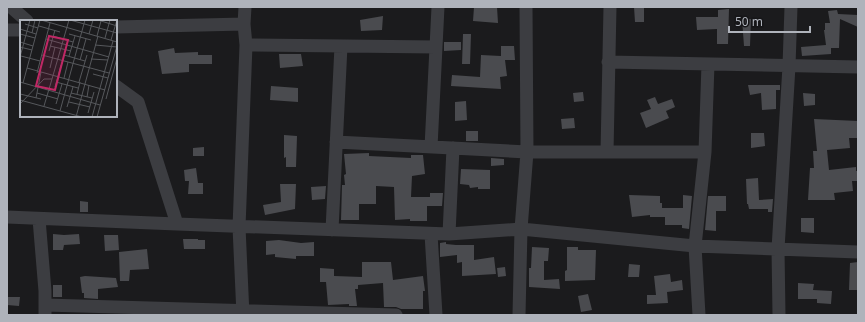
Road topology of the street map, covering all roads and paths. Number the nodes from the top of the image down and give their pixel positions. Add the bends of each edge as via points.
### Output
1 (11, 7) edge
2 (245, 7) edge
3 (438, 7) edge
4 (526, 7) edge
5 (610, 7) edge
6 (791, 7) edge
7 (26, 20) edge
8 (244, 24) junction
9 (117, 27) edge
10 (7, 30) edge
11 (20, 30) edge
12 (246, 45) junction
13 (341, 46) junction
14 (436, 47) junction
15 (608, 62) junction
16 (708, 64) junction
17 (789, 66) junction
18 (858, 67) edge
19 (117, 87) edge
20 (336, 142) junction
21 (431, 147) junction
22 (452, 148) junction
23 (527, 152) junction
24 (607, 152) junction
25 (705, 152) junction
26 (7, 217) edge
27 (39, 219) junction
28 (177, 224) junction
29 (239, 227) junction
30 (521, 229) junction
31 (332, 230) junction
32 (431, 234) junction
33 (449, 234) junction
34 (695, 246) junction
35 (778, 249) junction
36 (858, 252) edge
37 (45, 310) edge
38 (145, 311) edge
39 (243, 313) edge
40 (343, 314) edge
41 (396, 315) edge
42 (436, 315) edge
43 (519, 315) edge
44 (699, 315) edge
45 (779, 315) edge

1 - 7 street
2 - 8 street
3 - 14 street
4 - 23 street
5 - 15 street
6 - 17 street
8 - 9 street
8 - 12 street
10 - 11 street
12 - 13 street
12 - 29 street
13 - 14 street
13 - 20 street
14 - 21 street
15 - 16 street
15 - 24 street
16 - 17 street
16 - 25 street
17 - 18 street
17 - 35 street
19 - 28 street via 138,102
20 - 21 street
20 - 31 street
21 - 22 street
22 - 23 street
22 - 33 street
23 - 24 street
23 - 30 street
24 - 25 street
25 - 34 street
26 - 27 street
27 - 28 street
27 - 37 street
28 - 29 street
29 - 31 street
29 - 39 street
30 - 33 street
30 - 34 street
30 - 43 street
31 - 32 street
32 - 33 street
32 - 42 street
34 - 35 street
34 - 44 street
35 - 36 street
35 - 45 street
37 - 38 street
38 - 39 street
39 - 40 street
40 - 41 street

